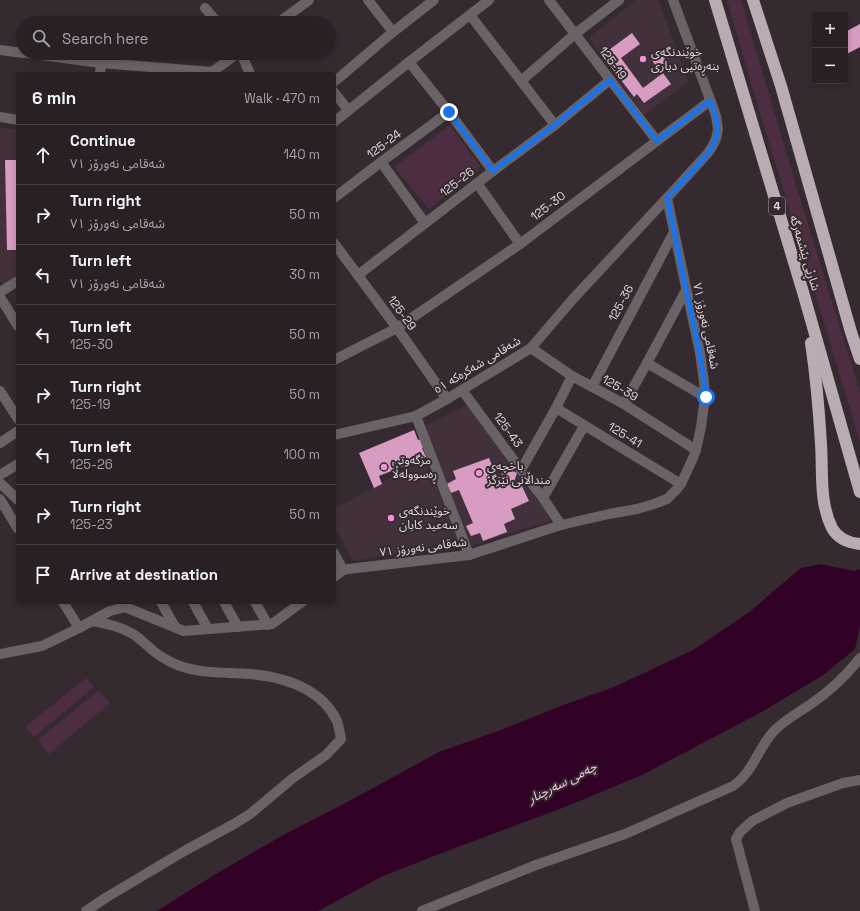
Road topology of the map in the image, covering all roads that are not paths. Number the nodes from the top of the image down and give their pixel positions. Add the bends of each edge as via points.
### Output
1 (309, 0) edge
2 (368, 0) edge
3 (434, 0) edge
4 (489, 0) edge
5 (549, 0) edge
6 (619, 0) edge
7 (673, 0) edge
8 (714, 0) edge
9 (753, 0) edge
10 (205, 8) dead end
11 (470, 15) junction
12 (212, 16) edge
13 (287, 16) edge
14 (393, 32) junction
15 (575, 34) junction
16 (0, 50) edge
17 (16, 52) edge
18 (78, 60) edge
19 (228, 60) edge
20 (244, 60) edge
21 (408, 62) junction
22 (101, 63) junction
23 (100, 72) edge
24 (212, 72) edge
25 (212, 72) edge
26 (249, 72) edge
27 (336, 80) edge
28 (610, 80) junction
29 (521, 81) junction
30 (336, 95) edge
31 (710, 101) junction
32 (348, 110) junction
33 (449, 112) junction
34 (0, 117) edge
35 (16, 120) edge
36 (336, 120) edge
37 (555, 125) junction
38 (657, 141) junction
39 (381, 162) junction
40 (493, 171) junction
41 (477, 183) junction
42 (336, 196) edge
43 (667, 198) junction
44 (425, 223) junction
45 (674, 232) junction
46 (520, 244) junction
47 (336, 246) edge
48 (358, 275) junction
49 (16, 282) edge
50 (838, 283) junction
51 (686, 290) junction
52 (0, 292) edge
53 (803, 292) junction
54 (0, 297) edge
55 (4, 313) edge
56 (16, 324) edge
57 (397, 328) junction
58 (860, 330) edge
59 (531, 348) junction
60 (860, 358) edge
61 (336, 359) edge
62 (647, 363) junction
63 (572, 376) junction
64 (592, 387) junction
65 (462, 390) junction
66 (0, 391) edge
67 (706, 397) junction
68 (447, 399) junction
69 (624, 404) junction
70 (556, 408) junction
71 (16, 416) edge
72 (416, 416) junction
73 (584, 426) junction
74 (16, 432) edge
75 (336, 435) edge
76 (0, 443) edge
77 (696, 450) junction
78 (16, 465) edge
79 (521, 470) junction
80 (0, 475) edge
81 (0, 483) edge
82 (681, 484) junction
83 (860, 492) edge
84 (16, 497) edge
85 (543, 498) junction
86 (0, 500) edge
87 (561, 525) junction
88 (16, 526) edge
89 (860, 544) edge
90 (469, 555) junction
91 (336, 557) edge
92 (343, 570) junction
93 (336, 575) edge
94 (64, 604) edge
95 (162, 604) edge
96 (194, 604) edge
97 (225, 604) edge
98 (256, 604) edge
99 (123, 605) edge
100 (290, 606) edge
101 (92, 621) junction
102 (268, 625) junction
103 (175, 627) junction
104 (238, 627) junction
105 (80, 628) junction
106 (208, 629) junction
107 (0, 654) edge
108 (860, 658) edge
109 (860, 780) edge
110 (86, 911) edge
111 (422, 911) edge
112 (755, 911) edge

1 - 13 street
2 - 14 street
3 - 14 street
4 - 11 street
5 - 15 street, 125-19
6 - 15 street
7 - 31 street
8 - 53 highway, شاڕێی پێشمەرگە / 4
9 - 50 highway, شاڕێی پێشمەرگە via 781,86
10 - 12 street
11 - 21 street
11 - 29 street
14 - 27 street
15 - 28 street, 125-19
15 - 29 street
16 - 17 street
18 - 22 street
19 - 25 street
20 - 26 street
21 - 32 street
21 - 33 street
22 - 23 street
22 - 24 street
28 - 37 street, 125-26
28 - 38 street, 125-19
29 - 37 street
30 - 32 street
31 - 38 street, 125-30
31 - 43 street via 716,116 716,139 708,153
32 - 36 street
33 - 39 street, 125-24
33 - 40 street
34 - 35 street
37 - 40 street, 125-26
38 - 46 street, 125-30
39 - 42 street, 125-24
39 - 44 street
40 - 41 street, 125-26
41 - 44 street, 125-26
41 - 46 street
43 - 45 street, شەقامی نەورۆز ٧١
43 - 59 street, شەقامی شەکرەکە ٥١
44 - 48 street, 125-26
45 - 51 street, شەقامی نەورۆز ٧١
45 - 64 street, 125-36
46 - 57 street, 125-30
47 - 48 street, 125-29
48 - 57 street, 125-29
49 - 52 street
50 - 58 highway
50 - 60 highway, شاڕێی پێشمەرگە
51 - 62 street
51 - 67 street, شەقامی نەورۆز ٧١ via 700,352
53 - 83 highway, شاڕێی پێشمەرگە / 4
53 - 89 highway via 816,383 822,489 826,511 836,534 847,542
54 - 55 street
55 - 56 street
57 - 61 street, 125-30
57 - 68 street, 125-29
59 - 63 street, 125-39
59 - 65 street, شەقامی شەکرەکە ٥١
62 - 67 street
62 - 69 street
63 - 64 street, 125-39
63 - 70 street
64 - 69 street, 125-39
65 - 68 street, شەقامی شەکرەکە ٥١
65 - 79 street, 125-43
66 - 71 street
67 - 77 street, شەقامی نەورۆز ٧١
68 - 72 street, شەقامی شەکرەکە ٥١
69 - 77 street, 125-39
70 - 73 street, 125-41
70 - 79 street
72 - 75 street, شەقامی شەکرەکە ٥١
72 - 90 street
73 - 82 street, 125-41
73 - 85 street
74 - 76 street
77 - 82 street, شەقامی نەورۆز ٧١
78 - 80 street
79 - 85 street, 125-43
81 - 84 street
82 - 87 street, شەقامی نەورۆز ٧١ via 667,499 654,504
85 - 87 street, 125-43
86 - 88 street
87 - 90 street, شەقامی نەورۆز ٧١
90 - 92 street, شەقامی نەورۆز ٧١
91 - 92 street
92 - 93 street
94 - 105 street
95 - 103 street
96 - 106 street
97 - 104 street
98 - 102 street
99 - 101 street
99 - 103 street
100 - 102 street
101 - 105 street
101 - 110 street via 131,633 167,660 190,669 266,676 313,693 327,706 337,723 341,739 326,755 293,778 250,814
102 - 104 street
103 - 106 street via 184,631
104 - 106 street
105 - 107 street via 42,646
108 - 111 street via 829,690 773,732 745,776 733,786 630,832
109 - 112 street via 843,783 787,802 752,821 740,832 736,839

